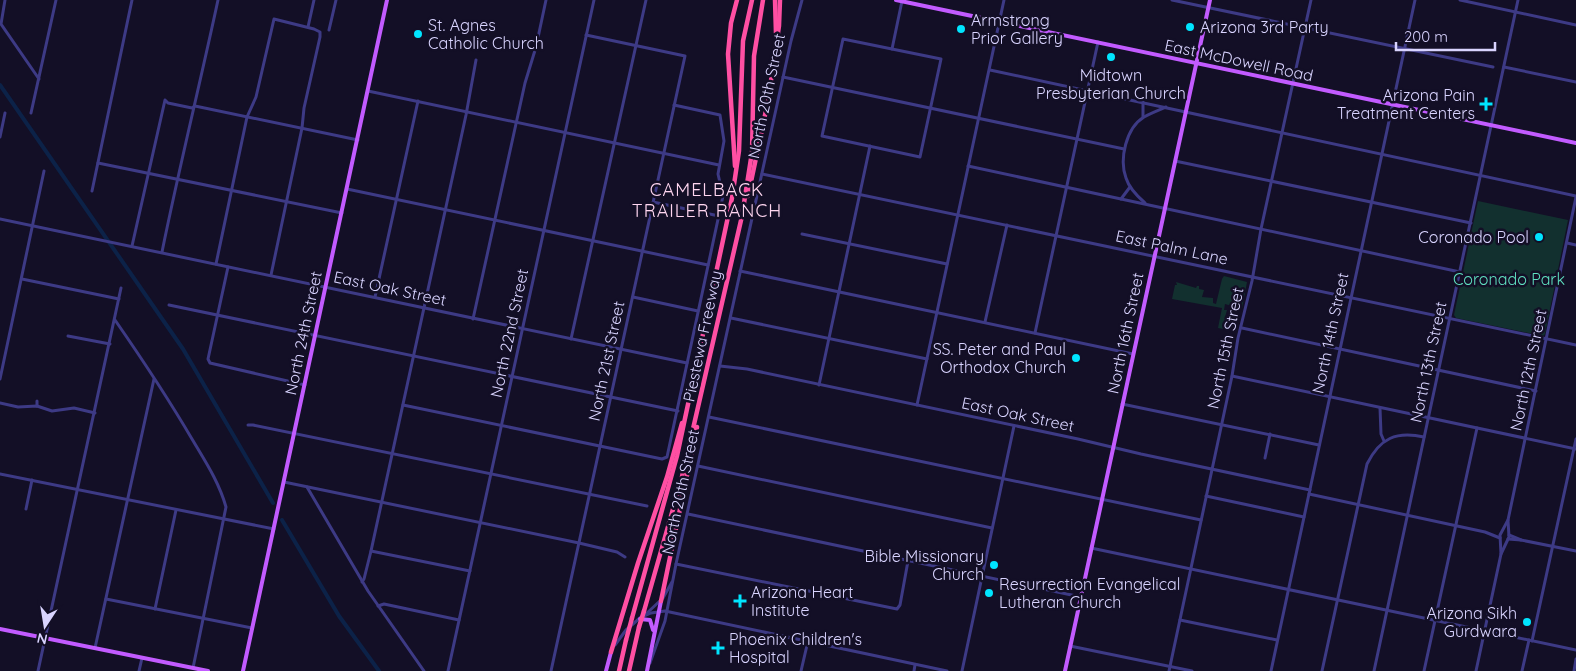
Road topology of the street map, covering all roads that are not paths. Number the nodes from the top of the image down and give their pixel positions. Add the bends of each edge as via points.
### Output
1 (5, 0) edge
2 (56, 0) edge
3 (132, 0) edge
4 (218, 0) edge
5 (314, 0) edge
6 (336, 0) edge
7 (387, 0) edge
8 (546, 0) edge
9 (594, 0) edge
10 (646, 0) edge
11 (752, 0) edge
12 (763, 0) edge
13 (775, 0) edge
14 (780, 0) edge
15 (900, 0) edge
16 (1004, 0) edge
17 (1172, 0) edge
18 (1210, 0) edge
19 (1311, 0) edge
20 (1415, 0) edge
21 (1460, 0) edge
22 (1518, 0) edge
23 (737, 1) edge
24 (801, 2) edge
25 (1208, 7) junction
26 (1516, 12) junction
27 (1000, 22) junction
28 (1576, 25) edge
29 (308, 27) junction
30 (1306, 28) junction
31 (330, 30) dead end
32 (586, 35) junction
33 (776, 37) junction
34 (1098, 42) junction
35 (636, 46) junction
36 (1404, 48) junction
37 (892, 49) junction
38 (476, 60) dead end
39 (1196, 63) junction
40 (1493, 67) dead end
41 (1504, 67) junction
42 (990, 70) junction
43 (783, 77) junction
44 (39, 79) junction
45 (1576, 82) edge
46 (1293, 84) junction
47 (832, 87) junction
48 (368, 91) junction
49 (1087, 91) junction
50 (418, 101) junction
51 (1143, 102) junction
52 (674, 105) junction
53 (1392, 105) junction
54 (195, 106) junction
55 (1166, 107) junction
56 (930, 108) junction
57 (467, 111) junction
58 (1185, 112) junction
59 (5, 113) dead end
60 (31, 113) dead end
61 (248, 117) junction
62 (1143, 117) junction
63 (979, 118) junction
64 (517, 122) junction
65 (1492, 126) junction
66 (302, 128) junction
67 (565, 132) junction
68 (1282, 133) junction
69 (0, 137) edge
70 (1077, 139) junction
71 (358, 140) junction
72 (614, 143) junction
73 (1576, 143) edge
74 (870, 146) junction
75 (1124, 149) junction
76 (664, 153) junction
77 (1382, 153) junction
78 (1175, 161) junction
79 (98, 163) junction
80 (719, 165) junction
81 (968, 166) junction
82 (44, 171) dead end
83 (148, 173) junction
84 (762, 174) junction
85 (1481, 176) junction
86 (177, 179) junction
87 (736, 180) junction
88 (1271, 181) junction
89 (1066, 187) junction
90 (1130, 187) junction
91 (347, 189) junction
92 (232, 190) junction
93 (92, 191) dead end
94 (860, 194) junction
95 (1576, 196) edge
96 (396, 199) junction
97 (1121, 199) junction
98 (287, 202) junction
99 (653, 202) junction
100 (1371, 202) junction
101 (1145, 204) junction
102 (1164, 208) junction
103 (446, 210) junction
104 (342, 213) junction
105 (958, 215) junction
106 (719, 216) junction
107 (742, 216) junction
108 (0, 219) edge
109 (495, 220) junction
110 (1471, 223) junction
111 (1007, 225) junction
112 (33, 226) junction
113 (1261, 228) junction
114 (544, 230) junction
115 (802, 234) dead end
116 (1056, 236) junction
117 (593, 240) junction
118 (1567, 243) junction
119 (849, 244) junction
120 (1576, 245) edge
121 (132, 246) junction
122 (1361, 250) junction
123 (642, 251) junction
124 (162, 252) junction
125 (1154, 256) junction
126 (216, 264) junction
127 (708, 264) junction
128 (947, 264) junction
129 (228, 266) junction
130 (740, 271) junction
131 (1460, 272) junction
132 (271, 275) junction
133 (1253, 277) junction
134 (22, 279) junction
135 (326, 287) junction
136 (121, 288) dead end
137 (839, 292) junction
138 (375, 297) junction
139 (632, 297) junction
140 (1351, 298) junction
141 (119, 299) junction
142 (169, 305) dead end
143 (424, 309) junction
144 (698, 311) junction
145 (937, 312) junction
146 (217, 315) junction
147 (731, 318) junction
148 (115, 319) junction
149 (473, 319) junction
150 (1450, 319) junction
151 (985, 322) junction
152 (1242, 328) junction
153 (522, 329) junction
154 (1035, 333) junction
155 (68, 336) dead end
156 (316, 336) junction
157 (829, 338) junction
158 (1547, 339) junction
159 (571, 340) junction
160 (110, 344) junction
161 (1576, 345) edge
162 (621, 349) junction
163 (1340, 349) junction
164 (1133, 354) junction
165 (414, 356) junction
166 (927, 359) junction
167 (687, 363) junction
168 (720, 366) junction
169 (1438, 370) junction
170 (512, 376) junction
171 (1232, 376) junction
172 (155, 378) junction
173 (0, 379) edge
174 (305, 385) junction
175 (819, 385) junction
176 (1536, 391) junction
177 (611, 397) junction
178 (1329, 397) junction
179 (37, 401) dead end
180 (0, 404) edge
181 (1122, 404) junction
182 (403, 405) junction
183 (917, 405) junction
184 (37, 406) junction
185 (1380, 408) junction
186 (686, 410) junction
187 (678, 411) junction
188 (95, 413) junction
189 (698, 413) junction
190 (709, 417) junction
191 (1428, 418) junction
192 (1221, 424) junction
193 (248, 425) dead end
194 (502, 425) junction
195 (1014, 426) junction
196 (1477, 428) junction
197 (295, 433) junction
198 (1270, 434) junction
199 (1424, 437) junction
200 (1526, 438) junction
201 (1576, 439) edge
202 (1384, 441) junction
203 (600, 445) junction
204 (1319, 445) junction
205 (1112, 447) junction
206 (1575, 449) edge
207 (393, 453) junction
208 (1265, 458) dead end
209 (698, 466) junction
210 (1212, 469) junction
211 (0, 474) edge
212 (491, 474) junction
213 (1003, 479) junction
214 (32, 480) junction
215 (284, 482) junction
216 (307, 487) junction
217 (78, 490) junction
218 (1309, 492) junction
219 (589, 494) junction
220 (1206, 496) junction
221 (1101, 499) junction
222 (127, 500) junction
223 (382, 502) junction
224 (1358, 505) junction
225 (647, 506) dead end
226 (26, 509) dead end
227 (176, 510) junction
228 (688, 514) junction
229 (1407, 516) junction
230 (1304, 517) junction
231 (224, 520) junction
232 (1201, 520) junction
233 (1508, 520) junction
234 (480, 523) junction
235 (1455, 526) junction
236 (992, 528) junction
237 (274, 529) junction
238 (1487, 533) junction
239 (1502, 533) junction
240 (1509, 534) junction
241 (1501, 538) junction
242 (1507, 540) junction
243 (1522, 540) junction
244 (579, 543) junction
245 (1552, 546) junction
246 (1091, 548) junction
247 (371, 551) junction
248 (1576, 551) edge
249 (1501, 554) junction
250 (626, 557) dead end
251 (908, 561) junction
252 (676, 564) junction
253 (1190, 569) junction
254 (470, 571) junction
255 (981, 577) junction
256 (673, 579) junction
257 (362, 582) junction
258 (1288, 590) junction
259 (1081, 597) junction
260 (106, 599) junction
261 (1337, 600) junction
262 (661, 601) junction
263 (378, 606) junction
264 (155, 609) junction
265 (1387, 610) junction
266 (658, 612) junction
267 (668, 612) junction
268 (203, 618) junction
269 (639, 619) junction
270 (459, 620) junction
271 (1180, 620) junction
272 (1434, 620) junction
273 (252, 628) junction
274 (0, 629) edge
275 (1484, 631) junction
276 (654, 632) junction
277 (46, 638) junction
278 (1277, 640) junction
279 (1530, 640) junction
280 (808, 641) junction
281 (1070, 646) junction
282 (95, 648) junction
283 (1576, 650) edge
284 (611, 652) junction
285 (142, 658) junction
286 (1576, 660) edge
287 (915, 664) junction
288 (1170, 666) junction
289 (192, 668) junction
290 (647, 670) edge
291 (38, 671) edge
292 (139, 671) edge
293 (208, 671) edge
294 (243, 671) edge
295 (424, 671) edge
296 (448, 671) edge
297 (551, 671) edge
298 (606, 671) edge
299 (619, 671) edge
300 (629, 671) edge
301 (801, 671) edge
302 (914, 671) edge
303 (947, 671) edge
304 (962, 671) edge
305 (1065, 671) edge
306 (1169, 671) edge
307 (1192, 671) edge
308 (1271, 671) edge
309 (1322, 671) edge
310 (1374, 671) edge
311 (1424, 671) edge
312 (1476, 671) edge
313 (1522, 671) edge
314 (1574, 671) edge

1 - 44 street via 1,24
2 - 44 street
3 - 79 street
4 - 54 street
5 - 29 street
6 - 31 street
7 - 48 main road, North 24th Street
8 - 64 street
9 - 32 street, North 22nd Street
10 - 35 street
11 - 87 highway, Piestewa Freeway via 742,50
12 - 107 highway, Piestewa Freeway via 754,56 752,152
13 - 33 highway
14 - 33 highway
15 - 27 main road, East McDowell Road
15 - 37 street
16 - 27 street
17 - 25 street
18 - 25 main road, North 16th Street
19 - 30 street, North 15th Street
20 - 36 street, North 14th Street
21 - 26 street
22 - 26 street, North 13th Street
23 - 87 highway via 728,54
24 - 43 street, North 20th Street
25 - 30 street
25 - 39 main road, North 16th Street
26 - 28 street
26 - 41 street, North 13th Street
27 - 34 main road, East McDowell Road
27 - 42 street
29 - 61 street via 274,19 256,97
29 - 66 street via 320,32
30 - 36 street
30 - 46 street, North 15th Street
32 - 35 street
32 - 67 street, North 22nd Street
33 - 107 highway via 768,101
34 - 39 main road, East McDowell Road
34 - 49 street
35 - 52 street, North 21st Street via 685,56
35 - 72 street
36 - 40 street
36 - 53 street, North 14th Street
37 - 47 street via 843,39
37 - 56 street via 940,59
38 - 57 street
39 - 46 main road, East McDowell Road
39 - 58 main road, North 16th Street
41 - 45 street
41 - 65 street, North 13th Street
42 - 49 street
42 - 63 street
43 - 47 street
43 - 84 street, North 20th Street
44 - 60 street
46 - 53 main road, East McDowell Road
46 - 68 street, North 15th Street
47 - 56 street
47 - 74 street via 822,136
48 - 50 street
48 - 71 main road, North 24th Street
49 - 51 street
49 - 70 street
50 - 57 street
50 - 96 street
51 - 55 street
51 - 62 street
52 - 76 street, North 21st Street
52 - 80 street via 720,115 724,141
53 - 65 main road, East McDowell Road
53 - 77 street, North 14th Street
54 - 61 street
54 - 83 street via 192,108 165,100
54 - 86 street
55 - 58 street
55 - 62 street
56 - 63 street
56 - 74 street via 920,157
57 - 64 street
57 - 103 street
58 - 68 street
58 - 78 main road, North 16th Street
59 - 69 street
61 - 66 street
61 - 92 street
62 - 75 street via 1130,133
63 - 70 street
63 - 81 street
64 - 67 street
64 - 109 street
65 - 73 main road, East McDowell Road
65 - 85 street, North 13th Street
66 - 71 street
66 - 98 street
67 - 72 street
67 - 114 street, North 22nd Street
68 - 77 street
68 - 88 street, North 15th Street
70 - 75 street
70 - 89 street
71 - 91 main road, North 24th Street
72 - 76 street
72 - 117 street
74 - 94 street
75 - 90 street via 1124,172
76 - 80 street
76 - 99 street, North 21st Street
77 - 85 street
77 - 100 street, North 14th Street
78 - 88 street
78 - 102 main road, North 16th Street
79 - 83 street
79 - 93 street
80 - 106 street via 718,180 723,196
81 - 89 street
81 - 105 street
82 - 112 street
83 - 86 street
83 - 121 street
84 - 94 street, East Palm Lane
84 - 130 street, North 20th Street
85 - 95 street
85 - 110 street, North 13th Street
86 - 92 street
86 - 124 street
87 - 186 highway, Piestewa Freeway
88 - 100 street
88 - 113 street, North 15th Street
89 - 97 street
89 - 116 street
90 - 97 street
90 - 101 street
91 - 96 street
91 - 104 main road, North 24th Street
92 - 98 street
92 - 126 street
94 - 105 street, East Palm Lane
94 - 119 street
95 - 118 street, North 12th Street
96 - 103 street
96 - 138 street
97 - 101 street
98 - 104 street
98 - 132 street
99 - 106 street
99 - 123 street, North 21st Street
100 - 110 street
100 - 122 street, North 14th Street
101 - 102 street
102 - 113 street
102 - 125 main road, North 16th Street
103 - 109 street
103 - 143 street
104 - 135 main road, North 24th Street
105 - 111 street, East Palm Lane
105 - 128 street
106 - 127 street
107 - 189 highway, Piestewa Freeway
108 - 112 street, East Oak Street
109 - 114 street
109 - 149 street
110 - 131 street, North 13th Street
111 - 116 street, East Palm Lane
111 - 151 street
112 - 121 street, East Oak Street
112 - 134 street
113 - 122 street
113 - 133 street, North 15th Street
114 - 117 street
114 - 153 street, North 22nd Street
115 - 119 street
116 - 125 street, East Palm Lane
116 - 154 street
117 - 123 street
117 - 159 street
118 - 120 street
118 - 158 street, North 12th Street
119 - 128 street
119 - 137 street
121 - 124 street, East Oak Street
122 - 131 street
122 - 140 street, North 14th Street
123 - 127 street
123 - 139 street, North 21st Street
124 - 126 street, East Oak Street
125 - 133 street, East Palm Lane
125 - 164 main road, North 16th Street
126 - 129 street, East Oak Street
127 - 144 street
128 - 145 street
129 - 132 street, East Oak Street
129 - 146 street
130 - 137 street
130 - 147 street, North 20th Street
131 - 150 street, North 13th Street
132 - 135 street, East Oak Street
133 - 140 street, East Palm Lane
133 - 152 street, North 15th Street
134 - 141 street
134 - 173 street
135 - 138 street, East Oak Street
135 - 156 main road, North 24th Street
136 - 141 street
137 - 145 street
137 - 157 street
138 - 143 street, East Oak Street
139 - 144 street
139 - 162 street, North 21st Street
140 - 150 street, East Palm Lane
140 - 163 street, North 14th Street
141 - 148 street
142 - 146 street
143 - 149 street, East Oak Street
143 - 165 street
144 - 167 street
145 - 151 street
145 - 166 street
146 - 156 street
146 - 174 street via 208,359 210,363
147 - 157 street
147 - 168 street, North 20th Street
148 - 160 street
148 - 172 street
149 - 153 street, East Oak Street
150 - 158 street, East Palm Lane
150 - 169 street, North 13th Street
151 - 154 street
152 - 163 street
152 - 171 street, North 15th Street
153 - 159 street, East Oak Street
153 - 170 street, North 22nd Street
154 - 164 street
155 - 160 street
156 - 165 street
156 - 174 main road, North 24th Street
157 - 166 street
157 - 175 street
158 - 161 street, East Palm Lane
158 - 176 street, North 12th Street
159 - 162 street, East Oak Street
160 - 188 street
162 - 167 street, East Oak Street
162 - 177 street, North 21st Street
163 - 169 street
163 - 178 street, North 14th Street
164 - 181 main road, North 16th Street
165 - 170 street
165 - 182 street
166 - 183 street
167 - 187 street
168 - 175 street, East Oak Street
168 - 190 street, North 20th Street
169 - 176 street
169 - 191 street, North 13th Street
170 - 177 street
170 - 194 street, North 22nd Street
171 - 178 street
171 - 192 street, North 15th Street
172 - 222 street
172 - 231 street via 222,493 226,507
174 - 197 main road, North 24th Street
175 - 183 street, East Oak Street
176 - 200 street, North 12th Street
177 - 187 street
177 - 203 street, North 21st Street
178 - 185 street
178 - 204 street, North 14th Street
179 - 184 street
180 - 184 street
181 - 192 street
181 - 205 main road, North 16th Street
182 - 194 street
182 - 207 street
183 - 195 street, East Oak Street
184 - 188 street via 56,413 74,408
185 - 191 street
185 - 202 street
186 - 284 highway
186 - 299 highway, Piestewa Freeway, bridge
187 - 203 street via 665,459
188 - 217 street
189 - 262 highway
189 - 300 highway, Piestewa Freeway, bridge
190 - 209 street, North 20th Street
190 - 213 street
191 - 196 street
191 - 199 street, North 13th Street
192 - 198 street
192 - 210 street, North 15th Street
193 - 197 street
194 - 203 street
194 - 212 street, North 22nd Street
195 - 205 street, East Oak Street
195 - 213 street
196 - 200 street
196 - 235 street
197 - 207 street
197 - 215 main road, North 24th Street
198 - 204 street
198 - 208 street
199 - 202 street via 1405,434
199 - 229 street, North 13th Street
200 - 206 street
200 - 233 street, North 12th Street
201 - 206 street
202 - 224 street via 1367,464
203 - 219 street, North 21st Street
204 - 218 street, North 14th Street
205 - 210 street, East Oak Street
205 - 221 main road, North 16th Street
206 - 245 street
207 - 212 street
207 - 223 street
209 - 228 street, North 20th Street
209 - 236 street
210 - 218 street, East Oak Street
210 - 220 street, North 15th Street
211 - 214 street
212 - 219 street
212 - 234 street, North 22nd Street
213 - 221 street
213 - 236 street
214 - 217 street
214 - 226 street
215 - 216 street
215 - 237 main road, North 24th Street
216 - 223 street
216 - 257 street
217 - 222 street
217 - 277 street
218 - 224 street, East Oak Street
218 - 230 street, North 14th Street
219 - 225 street
219 - 244 street, North 21st Street
220 - 230 street
220 - 232 street, North 15th Street
221 - 232 street
221 - 246 main road, North 16th Street
222 - 227 street
222 - 260 street
223 - 234 street
223 - 247 street
224 - 229 street, East Oak Street
224 - 261 street
227 - 231 street
227 - 264 street
228 - 251 street
228 - 252 street, North 20th Street
229 - 235 street, East Oak Street
229 - 265 street, North 13th Street
230 - 258 street, North 14th Street
231 - 237 street
231 - 268 street
232 - 253 street, North 15th Street
233 - 239 street, North 12th Street
233 - 240 street, North 12th Street
234 - 244 street
234 - 254 street, North 22nd Street
235 - 238 street, East Oak Street
235 - 272 street
236 - 255 street
237 - 273 main road, North 24th Street
238 - 239 street, East Oak Street
238 - 241 street, East Oak Street
239 - 240 street
239 - 241 street, North 12th Street
240 - 242 street, North 12th Street
240 - 243 street
241 - 242 street
241 - 249 street, North 12th Street
242 - 243 street
242 - 249 street, North 12th Street
243 - 245 street
244 - 250 street
244 - 297 street, North 21st Street
245 - 248 street
245 - 279 street
246 - 253 street
246 - 259 main road, North 16th Street
247 - 254 street
247 - 257 street
249 - 275 street, North 12th Street
251 - 252 street via 897,609
251 - 255 street
252 - 256 street, North 20th Street
253 - 258 street
253 - 271 street, North 15th Street
254 - 270 street, North 22nd Street
255 - 259 street
255 - 304 street
256 - 262 street, North 20th Street
256 - 267 street, North 20th Street
257 - 263 street
258 - 261 street
258 - 278 street, North 14th Street
259 - 281 main road, North 16th Street
260 - 264 street
260 - 282 street
261 - 265 street
261 - 309 street
262 - 266 main road, North 20th Street
262 - 267 street
262 - 269 street, North 20th Street
263 - 270 street via 384,604
263 - 295 street
264 - 268 street
265 - 272 street
265 - 310 street, North 13th Street
266 - 267 street
266 - 269 street
266 - 276 main road, North 20th Street
267 - 280 street
267 - 290 street, North 20th Street
268 - 273 street
268 - 289 street
269 - 276 main road via 650,620
269 - 284 street, North 20th Street via 620,636
270 - 296 street, North 22nd Street
271 - 278 street
271 - 288 street, North 15th Street
272 - 275 street
272 - 311 street
273 - 294 main road, North 24th Street
274 - 277 main road
275 - 279 street
275 - 312 street, North 12th Street
276 - 290 main road, North 20th Street
277 - 282 main road
277 - 291 street
278 - 308 street, North 14th Street
279 - 283 street
279 - 313 street
280 - 287 street
280 - 301 street
281 - 288 street
281 - 305 main road, North 16th Street
282 - 285 main road
284 - 298 main road, North 20th Street
285 - 289 main road
285 - 292 street
286 - 314 street
287 - 302 street
287 - 303 street
288 - 306 street, North 15th Street
288 - 307 street
289 - 293 main road

